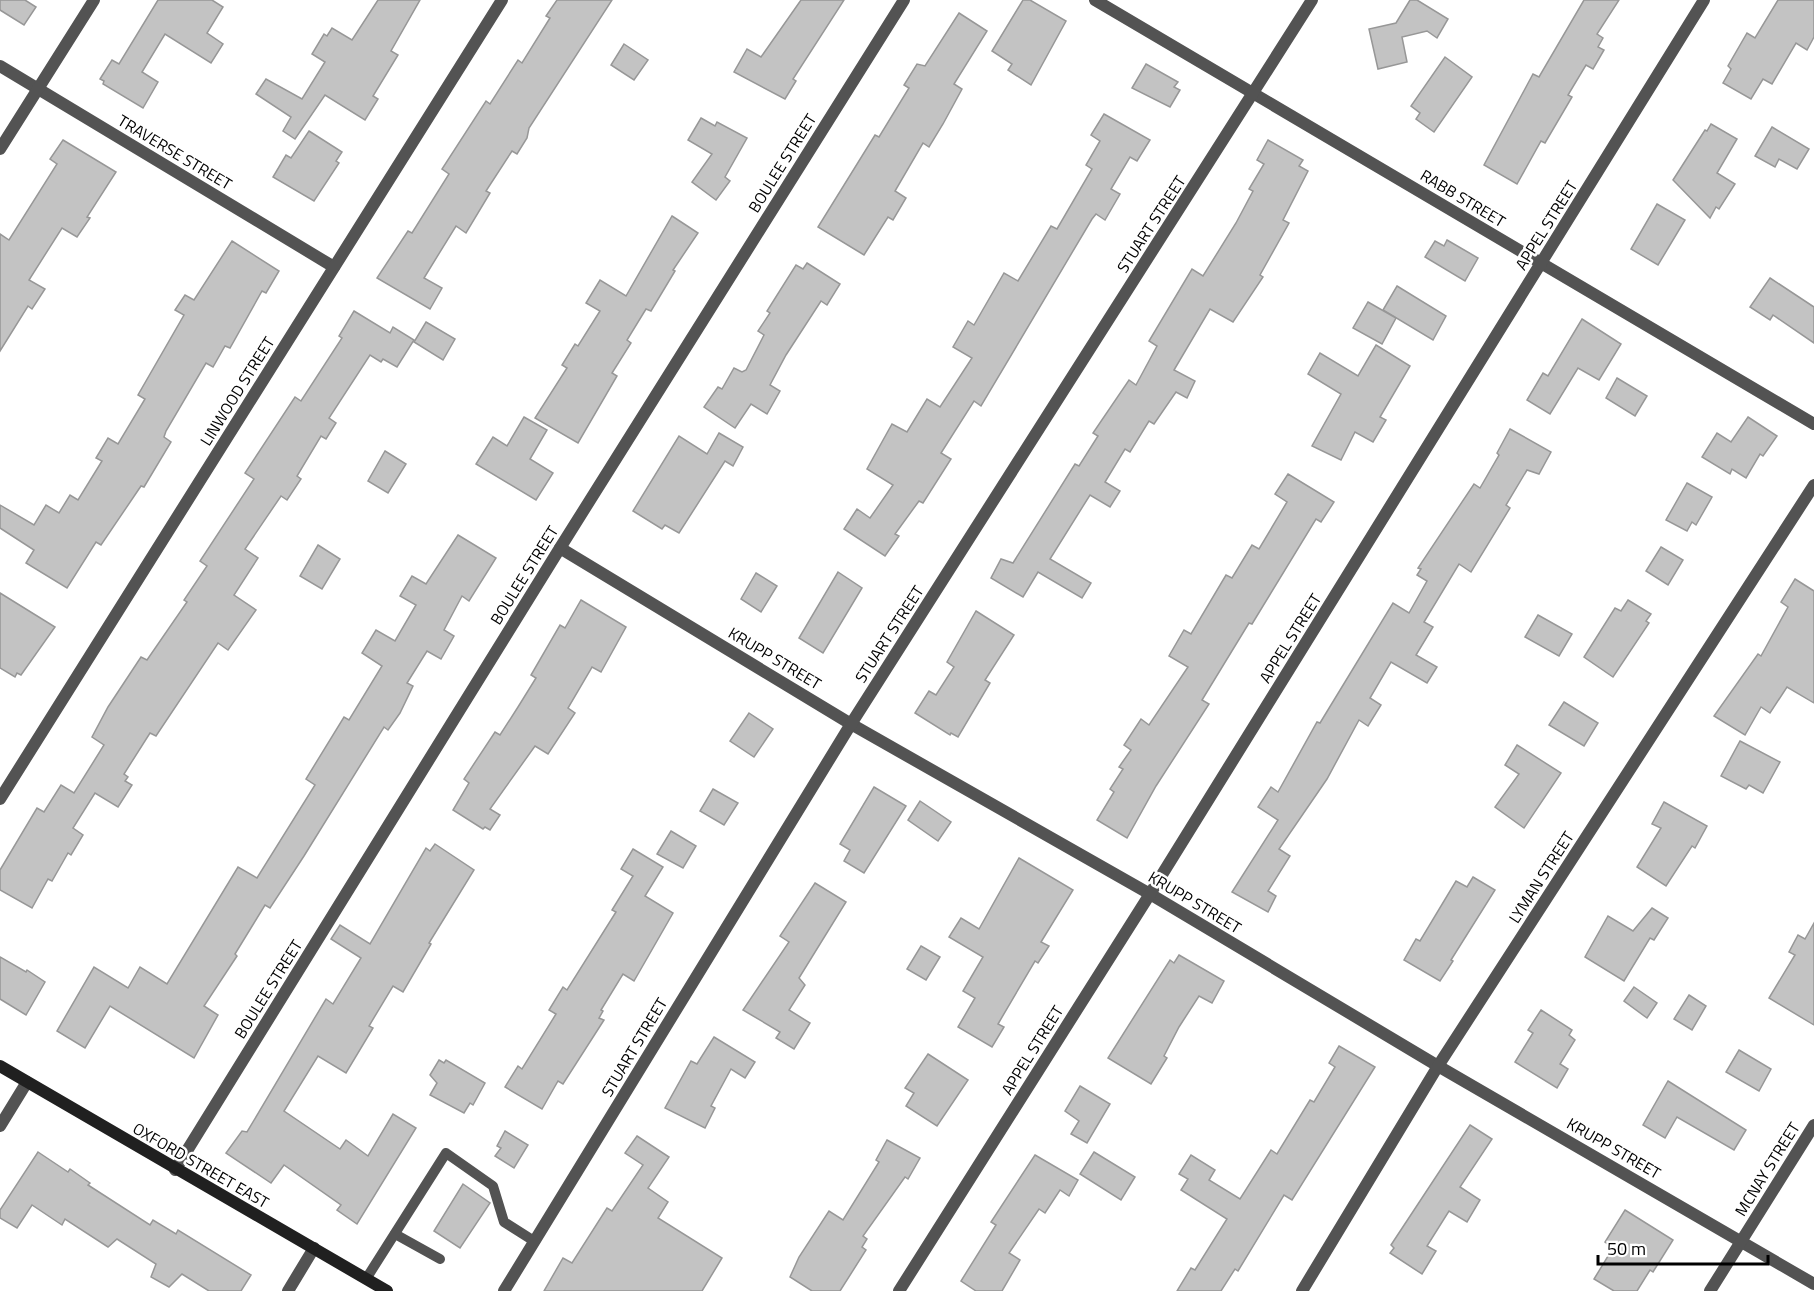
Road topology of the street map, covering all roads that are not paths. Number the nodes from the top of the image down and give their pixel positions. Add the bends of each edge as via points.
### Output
1 (94, 0) edge
2 (502, 0) edge
3 (904, 0) edge
4 (1095, 0) edge
5 (1312, 0) edge
6 (1704, 0) edge
7 (0, 66) edge
8 (38, 89) junction
9 (1253, 94) junction
10 (0, 149) edge
11 (1542, 264) junction
12 (334, 267) junction
13 (1814, 424) edge
14 (1814, 485) edge
15 (560, 548) junction
16 (851, 724) junction
17 (0, 799) edge
18 (1150, 894) junction
19 (0, 1066) edge
20 (1438, 1066) junction
21 (27, 1082) junction
22 (1814, 1125) edge
23 (0, 1126) edge
24 (175, 1170) junction
25 (395, 1234) junction
26 (534, 1241) junction
27 (1741, 1241) junction
28 (314, 1248) junction
29 (440, 1259) dead end
30 (366, 1278) junction
31 (1814, 1284) edge
32 (288, 1291) edge
33 (387, 1291) edge
34 (504, 1291) edge
35 (899, 1291) edge
36 (1302, 1291) edge
37 (1710, 1291) edge

1 - 8 street
2 - 12 street, LINWOOD STREET
3 - 15 street, BOULEE STREET
4 - 9 street, RABB STREET
5 - 9 street, STUART STREET
6 - 11 street, APPEL STREET
7 - 8 street, TRAVERSE STREET
8 - 10 street
8 - 12 street, TRAVERSE STREET
9 - 11 street, RABB STREET
9 - 16 street, STUART STREET
11 - 13 street, RABB STREET
11 - 18 street, APPEL STREET
12 - 17 street, LINWOOD STREET
14 - 20 street, LYMAN STREET
15 - 16 street, KRUPP STREET
15 - 24 street, BOULEE STREET
16 - 18 street, KRUPP STREET
16 - 26 street, STUART STREET
18 - 20 street, KRUPP STREET
18 - 35 street, APPEL STREET
19 - 21 main road, OXFORD STREET EAST
20 - 27 street, KRUPP STREET
20 - 36 street, LYMAN STREET
21 - 23 street
21 - 24 main road, OXFORD STREET EAST
22 - 27 street, MCNAY STREET
24 - 28 main road, OXFORD STREET EAST
25 - 26 lane via 446,1153 493,1186 504,1222
25 - 29 lane
25 - 30 lane
26 - 34 street, STUART STREET
27 - 31 street, KRUPP STREET
27 - 37 street, MCNAY STREET
28 - 30 main road, OXFORD STREET EAST
28 - 32 street
30 - 33 main road, OXFORD STREET EAST

